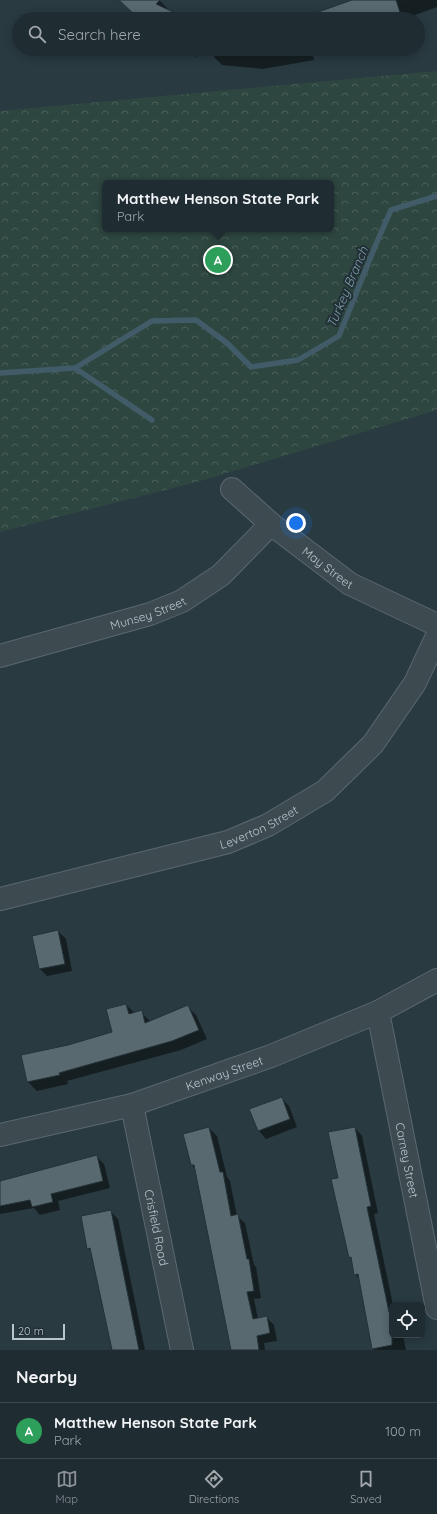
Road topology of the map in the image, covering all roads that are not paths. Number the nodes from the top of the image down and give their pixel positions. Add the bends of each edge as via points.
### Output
1 (232, 489) dead end
2 (271, 524) junction
3 (437, 625) edge
4 (437, 636) edge
5 (0, 656) edge
6 (0, 899) edge
7 (437, 980) edge
8 (378, 1012) junction
9 (132, 1105) junction
10 (0, 1135) edge
11 (437, 1308) edge
12 (182, 1350) edge

1 - 2 street, May Street
2 - 3 street, May Street via 350,584
2 - 5 street, Munsey Street via 221,575 182,601 150,614
4 - 6 street, Leverton Street via 415,682 373,744 325,791 268,825 228,842
7 - 8 street, Kenway Street
8 - 9 street, Kenway Street via 271,1056
8 - 11 street, Carney Street
9 - 10 street, Kenway Street
9 - 12 street, Crisfield Road

